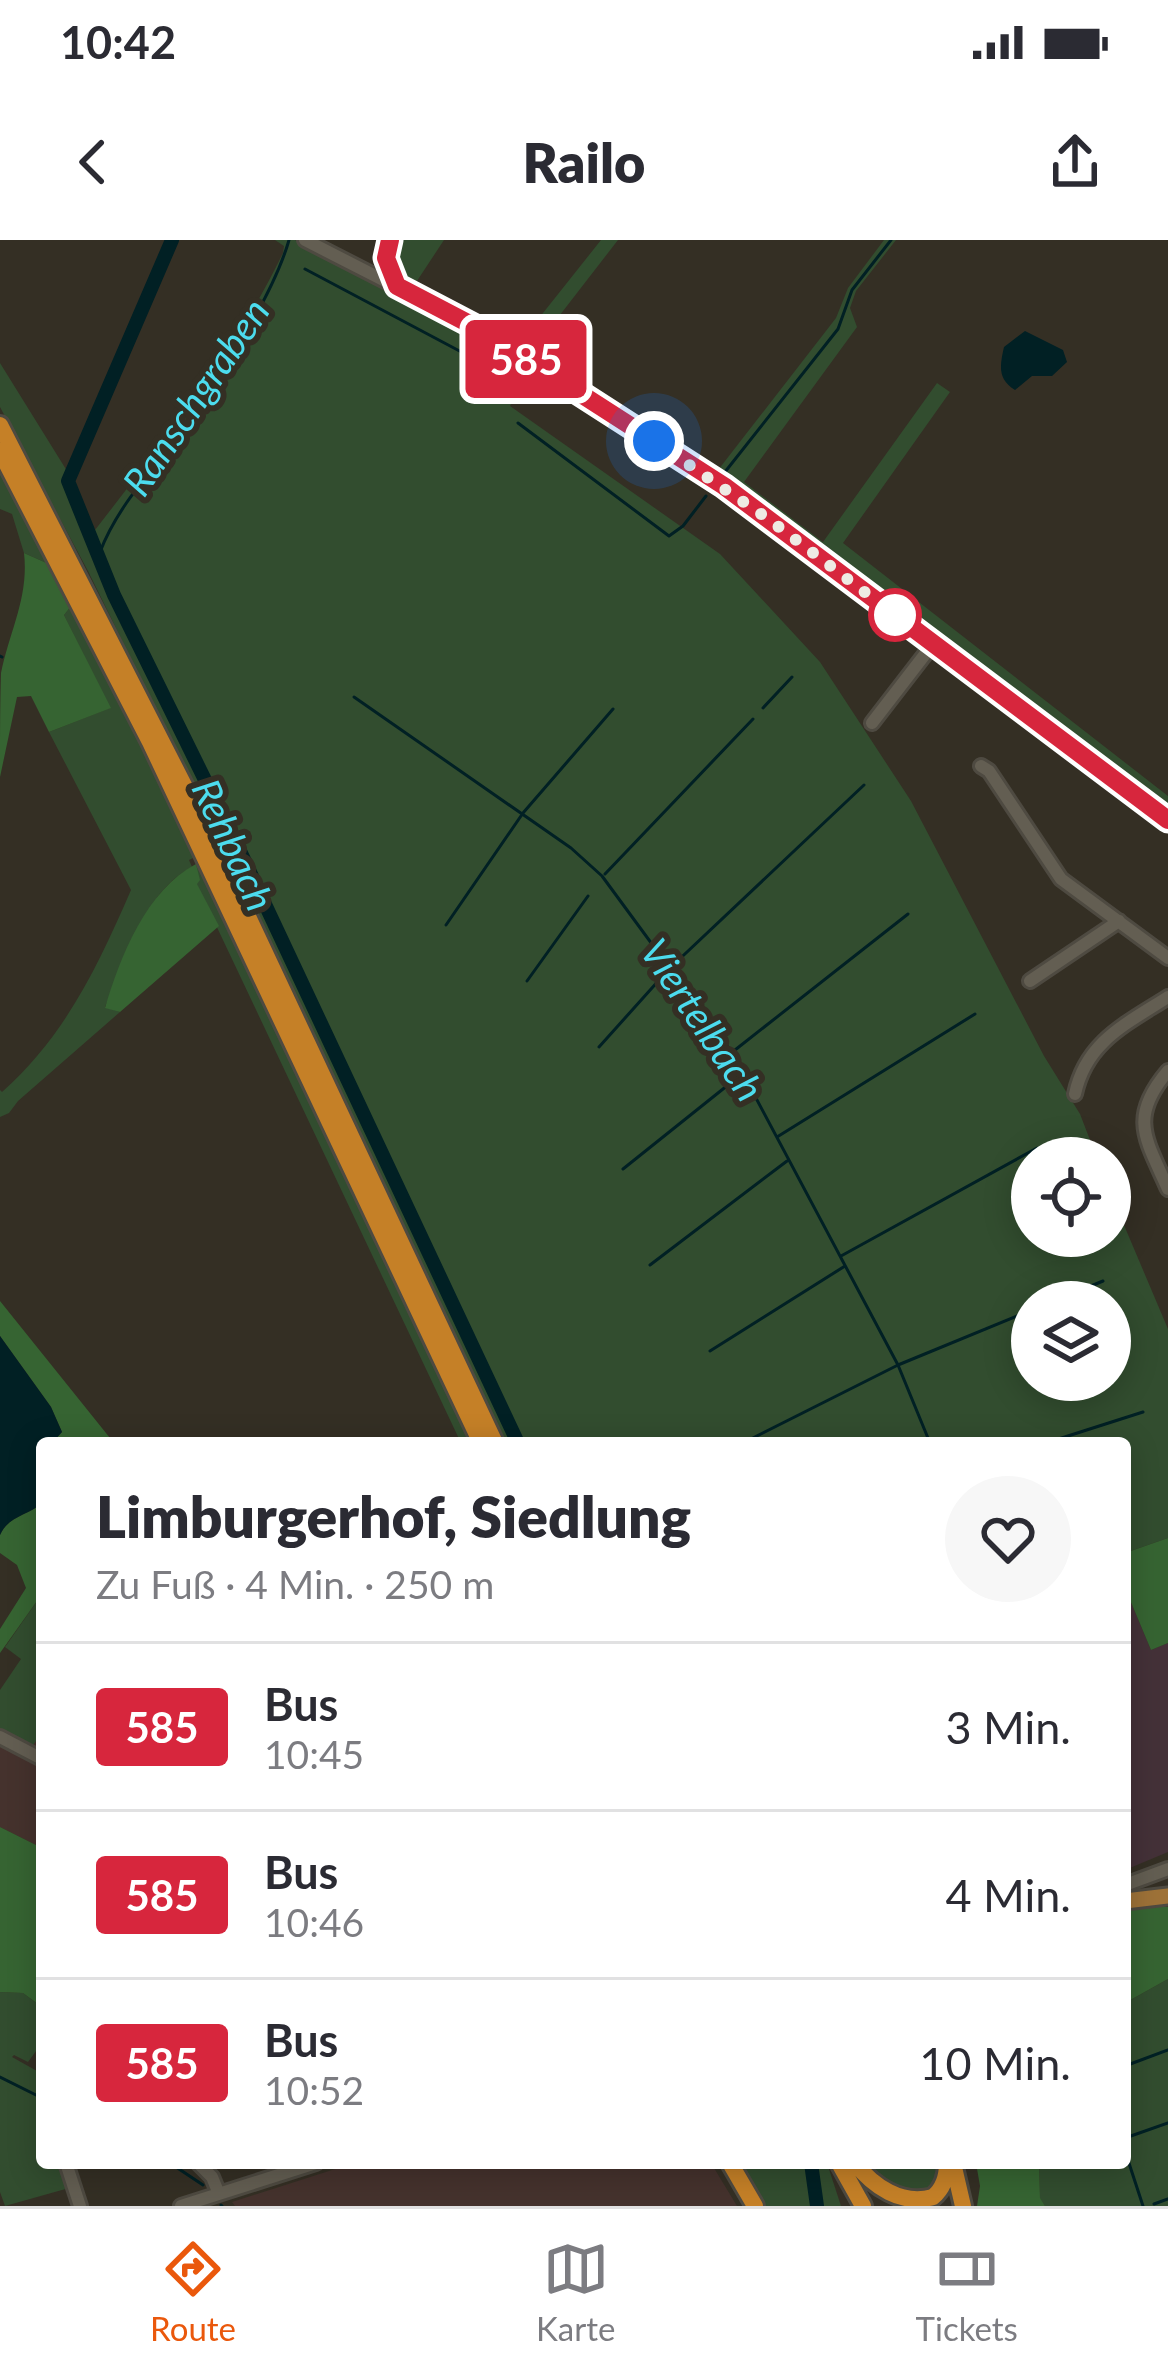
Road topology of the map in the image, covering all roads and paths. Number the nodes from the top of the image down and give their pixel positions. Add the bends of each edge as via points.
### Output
1 (389, 242) edge
2 (312, 243) edge
3 (369, 272) junction
4 (397, 286) junction
5 (0, 425) edge
6 (0, 451) edge
7 (933, 644) junction
8 (872, 724) dead end
9 (981, 766) dead end
10 (1168, 820) edge
11 (1119, 921) junction
12 (1168, 958) edge
13 (1030, 981) dead end
14 (1168, 997) edge
15 (1168, 1071) edge
16 (1075, 1094) dead end
17 (1166, 1181) edge
18 (478, 1437) edge
19 (492, 1437) edge
20 (0, 1737) edge
21 (36, 1756) edge
22 (1168, 1869) edge
23 (1131, 1883) edge
24 (1168, 1899) edge
25 (1131, 1902) edge
26 (68, 2169) edge
27 (204, 2169) edge
28 (297, 2169) edge
29 (733, 2169) edge
30 (847, 2169) edge
31 (849, 2169) edge
32 (851, 2169) edge
33 (853, 2169) edge
34 (948, 2169) edge
35 (952, 2169) edge
36 (238, 2188) junction
37 (219, 2194) junction
38 (244, 2205) edge
39 (80, 2206) edge
40 (181, 2206) edge
41 (755, 2206) edge
42 (850, 2206) edge
43 (862, 2206) edge
44 (877, 2206) edge
45 (962, 2206) edge

1 - 3 street
1 - 4 street
2 - 3 street
3 - 4 street
4 - 7 street via 483,331 724,486
5 - 19 highway via 204,824
6 - 18 highway via 160,762
7 - 8 street
7 - 10 street
9 - 11 street via 1061,879
11 - 12 street
11 - 13 street
14 - 16 street via 1096,1046
15 - 17 street via 1142,1117
20 - 21 street
22 - 23 street
24 - 25 main road
26 - 39 street
27 - 37 street
28 - 36 street
29 - 41 highway
30 - 42 highway
31 - 43 highway
32 - 44 highway
33 - 34 highway via 886,2197 916,2205 935,2195
35 - 45 highway
36 - 37 street
36 - 38 street
37 - 40 street

